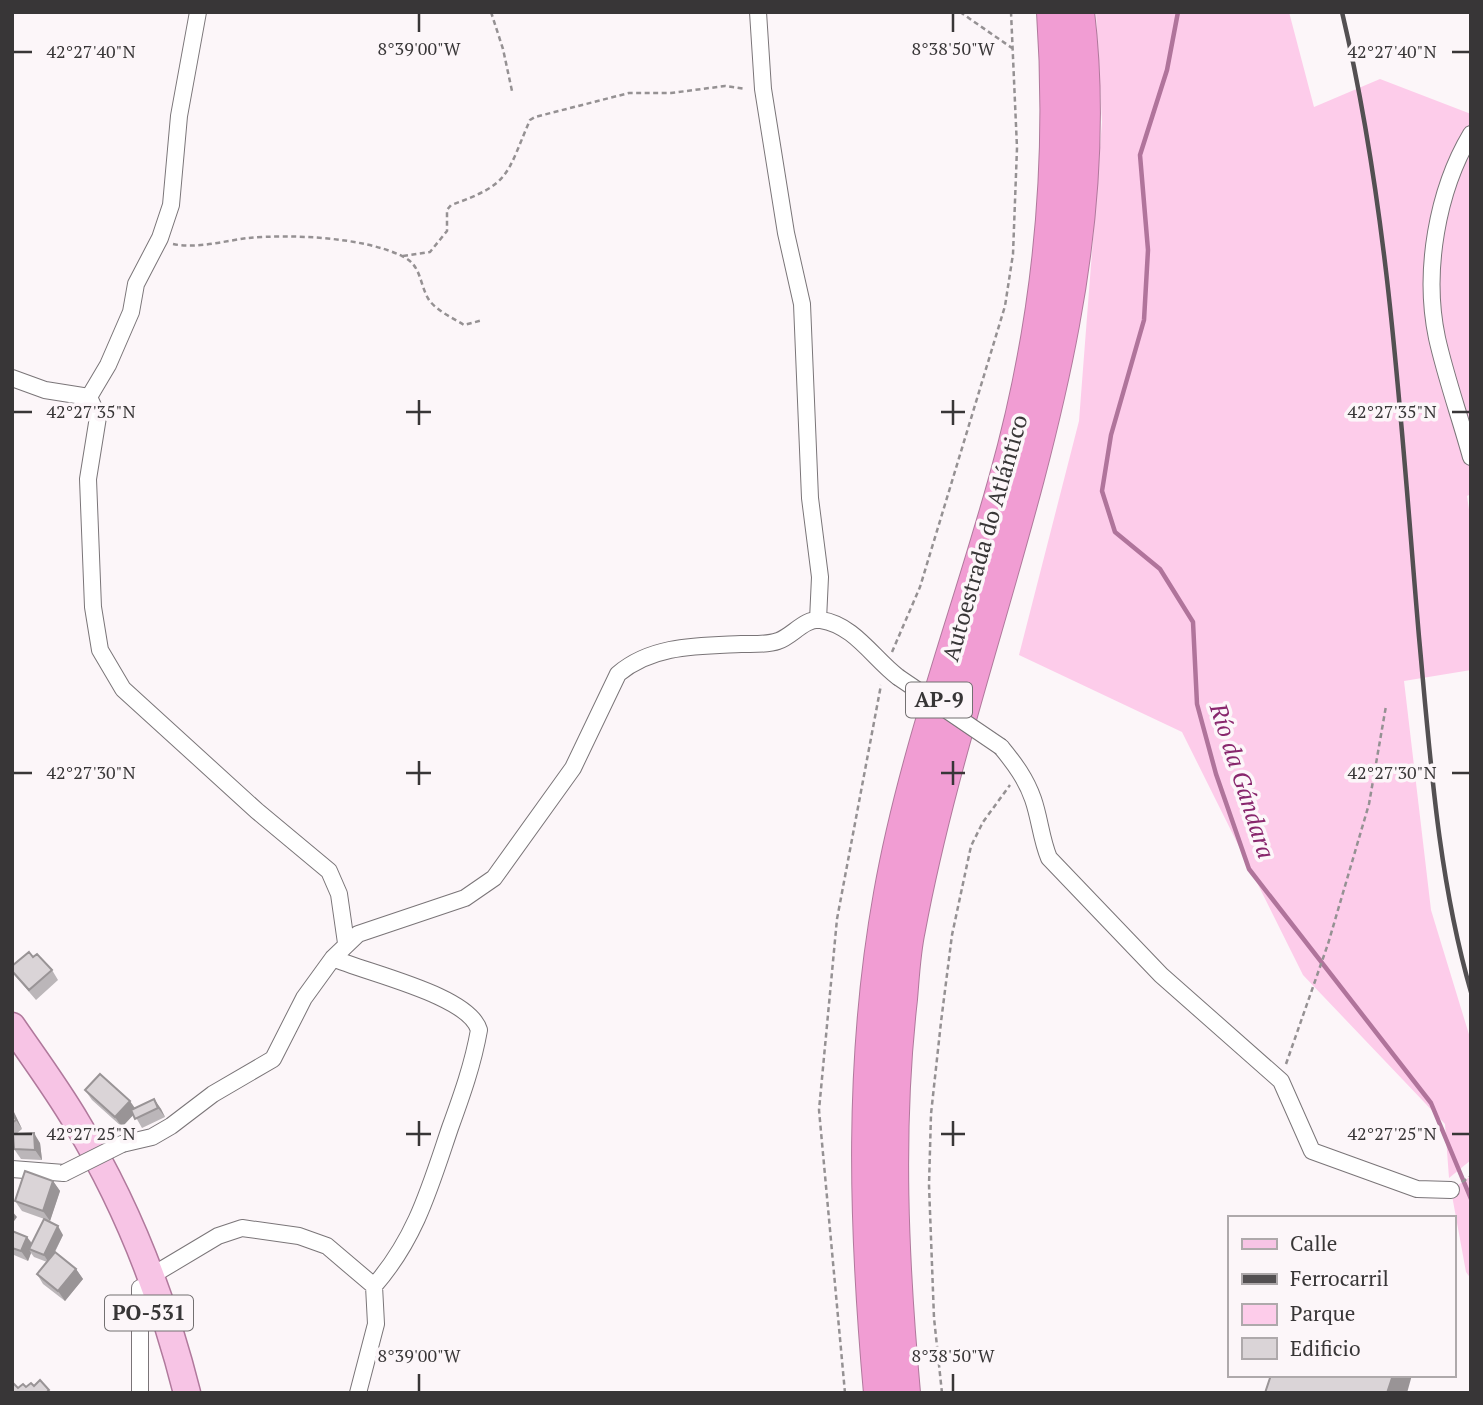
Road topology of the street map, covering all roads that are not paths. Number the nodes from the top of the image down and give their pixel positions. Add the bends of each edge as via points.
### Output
1 (198, 12) edge
2 (758, 12) edge
3 (1052, 12) edge
4 (1079, 12) edge
5 (1471, 134) edge
6 (12, 378) edge
7 (89, 397) junction
8 (1471, 457) edge
9 (818, 620) junction
10 (346, 943) junction
11 (333, 958) junction
12 (12, 1026) edge
13 (12, 1048) edge
14 (12, 1169) edge
15 (1451, 1190) dead end
16 (145, 1282) junction
17 (374, 1286) junction
18 (141, 1393) edge
19 (172, 1393) edge
20 (187, 1393) edge
21 (358, 1393) edge
22 (879, 1393) edge
23 (905, 1393) edge

1 - 7 street via 185,74 171,205 136,284 131,312
2 - 9 street via 763,89 802,304 810,498 820,577
3 - 22 highway, Autoestrada do Atlántico / AP-9 via 1055,180 1047,272 1030,369 1005,477 904,826 889,892 873,1005 865,1177
4 - 23 highway, Autoestrada do Atlántico / AP-9 via 1083,180 1063,332 1028,482 946,776 909,930 895,1059 892,1163
5 - 8 street via 1442,202 1433,303 1437,336
6 - 7 street via 45,390
7 - 10 street via 98,417 88,479 93,607 100,650 123,690 329,871 339,894
9 - 10 street via 778,641 687,647 654,653 630,664 618,674 573,768 494,878 465,898 358,934
9 - 15 street, bridge via 849,631 898,677 1002,747 1021,771 1034,800 1041,839 1058,869 1161,975 1281,1081 1312,1151 1417,1189
10 - 11 street
11 - 14 street, bridge via 304,998 273,1059 152,1137 122,1144 64,1173
11 - 17 street via 436,993 470,1014 479,1030 464,1092 425,1202 397,1260
12 - 16 main road, PO-531 via 103,1168 130,1223
13 - 16 main road, PO-531 via 80,1155
16 - 17 street via 218,1236 242,1228 299,1236 327,1247
16 - 18 street
16 - 19 main road, PO-531
16 - 20 main road, PO-531 via 171,1329
17 - 21 street via 376,1324

